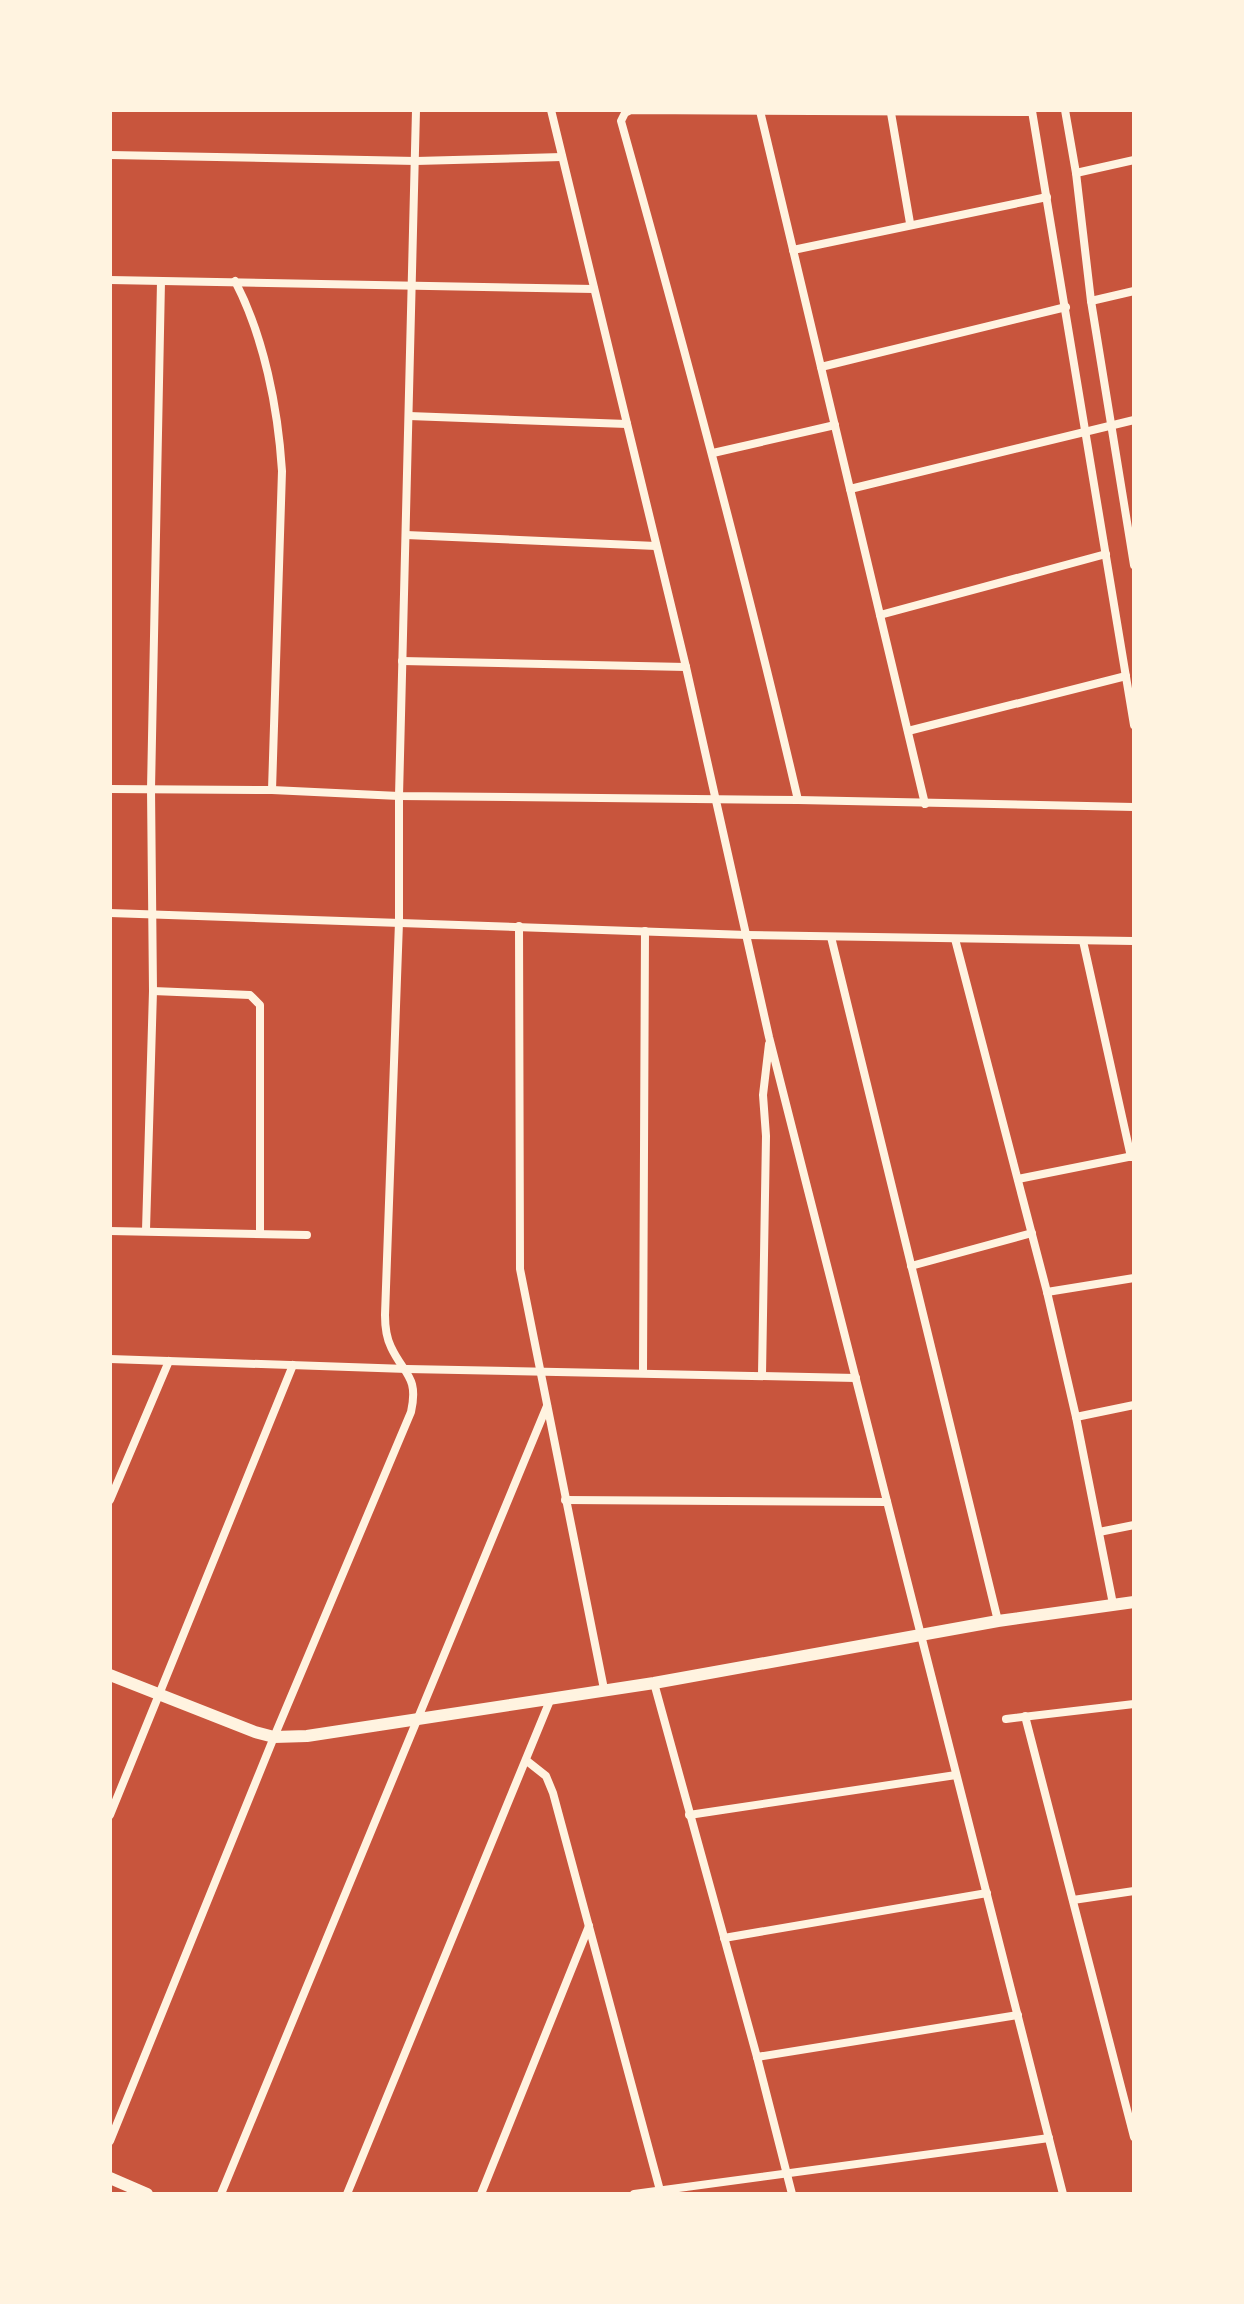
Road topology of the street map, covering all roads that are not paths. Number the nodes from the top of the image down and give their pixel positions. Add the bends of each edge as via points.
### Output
1 (416, 110) edge
2 (551, 110) edge
3 (1065, 110) edge
4 (760, 111) edge
5 (1032, 111) edge
6 (891, 113) junction
7 (110, 155) edge
8 (562, 157) junction
9 (1134, 160) edge
10 (416, 161) junction
11 (1076, 173) junction
12 (1047, 197) junction
13 (910, 223) junction
14 (793, 250) junction
15 (110, 280) edge
16 (161, 281) junction
17 (235, 281) junction
18 (411, 286) junction
19 (594, 289) junction
20 (1134, 291) edge
21 (1091, 301) junction
22 (1066, 307) junction
23 (821, 367) junction
24 (409, 416) junction
25 (1134, 420) edge
26 (627, 424) junction
27 (835, 425) junction
28 (1111, 426) junction
29 (1086, 432) junction
30 (713, 453) junction
31 (850, 489) junction
32 (406, 535) junction
33 (1132, 544) edge
34 (656, 546) junction
35 (1106, 554) junction
36 (1134, 565) edge
37 (880, 615) junction
38 (402, 661) junction
39 (686, 667) junction
40 (1126, 676) junction
41 (1134, 725) edge
42 (908, 731) junction
43 (110, 789) edge
44 (151, 789) junction
45 (272, 790) junction
46 (399, 796) junction
47 (798, 800) junction
48 (715, 801) junction
49 (925, 804) junction
50 (1134, 807) edge
51 (110, 913) edge
52 (150, 914) junction
53 (399, 922) junction
54 (519, 926) junction
55 (645, 931) junction
56 (747, 935) junction
57 (831, 937) junction
58 (955, 939) junction
59 (1083, 941) junction
60 (1134, 941) edge
61 (153, 991) junction
62 (769, 1037) junction
63 (1132, 1156) edge
64 (1018, 1179) junction
65 (146, 1230) junction
66 (110, 1231) edge
67 (1032, 1233) junction
68 (260, 1234) junction
69 (307, 1235) dead end
70 (911, 1266) junction
71 (1134, 1278) edge
72 (1047, 1292) junction
73 (110, 1359) edge
74 (169, 1361) junction
75 (293, 1365) junction
76 (407, 1369) junction
77 (541, 1371) junction
78 (643, 1372) junction
79 (762, 1375) junction
80 (856, 1378) junction
81 (1134, 1405) edge
82 (547, 1406) junction
83 (1076, 1417) junction
84 (110, 1500) edge
85 (565, 1500) junction
86 (887, 1502) junction
87 (1134, 1525) edge
88 (1099, 1532) junction
89 (1134, 1602) edge
90 (1113, 1604) junction
91 (998, 1621) junction
92 (920, 1635) junction
93 (110, 1675) edge
94 (654, 1683) junction
95 (604, 1689) junction
96 (159, 1695) junction
97 (551, 1698) junction
98 (1134, 1704) edge
99 (1025, 1716) junction
100 (417, 1718) junction
101 (1006, 1719) dead end
102 (274, 1737) junction
103 (527, 1761) junction
104 (956, 1775) junction
105 (110, 1815) edge
106 (689, 1815) junction
107 (1134, 1891) edge
108 (987, 1893) junction
109 (1073, 1900) junction
110 (590, 1925) junction
111 (724, 1938) junction
112 (1018, 2015) junction
113 (757, 2057) junction
114 (1131, 2111) edge
115 (1134, 2137) edge
116 (1049, 2138) junction
117 (110, 2141) edge
118 (786, 2173) junction
119 (110, 2178) edge
120 (660, 2192) edge
121 (147, 2194) edge
122 (221, 2194) edge
123 (347, 2194) edge
124 (481, 2194) edge
125 (634, 2194) edge
126 (792, 2194) edge
127 (1063, 2194) edge

1 - 10 street
2 - 8 street
3 - 11 street
4 - 6 street
4 - 14 street
4 - 30 street via 631,110 621,121
5 - 6 street
5 - 12 street
6 - 13 street
7 - 10 street
8 - 10 street
8 - 19 street
9 - 11 street
10 - 18 street
11 - 21 street
12 - 13 street
12 - 22 street
13 - 14 street
14 - 23 street
15 - 16 street
16 - 17 street
16 - 44 street
17 - 18 street
17 - 45 street via 257,335 282,471
18 - 19 street
18 - 24 street
19 - 26 street
20 - 21 street
21 - 28 street
22 - 23 street
22 - 29 street
23 - 27 street
24 - 26 street
24 - 32 street
25 - 28 street
26 - 34 street
27 - 30 street
27 - 31 street
28 - 29 street
28 - 33 street
29 - 31 street
29 - 35 street
30 - 47 street
31 - 37 street
32 - 34 street
32 - 38 street
33 - 36 street
34 - 39 street
35 - 37 street
35 - 40 street
37 - 42 street
38 - 39 street
38 - 46 street
39 - 48 street
40 - 41 street
40 - 42 street
42 - 49 street
43 - 44 street
44 - 45 street
44 - 52 street
45 - 46 street
46 - 48 street
46 - 53 street
47 - 48 street
47 - 49 street
48 - 56 street
49 - 50 street
51 - 52 street
52 - 53 street
52 - 61 street
53 - 54 street
53 - 76 street via 385,1315 389,1344
54 - 55 street
54 - 77 street via 518,1236 524,1297
55 - 56 street
55 - 78 street
56 - 57 street
56 - 62 street
57 - 58 street
57 - 70 street
58 - 59 street
58 - 64 street
59 - 60 street
59 - 63 street
61 - 65 street
61 - 68 street via 250,995 260,1005
62 - 79 street via 763,1095
62 - 80 street
63 - 64 street
64 - 67 street
65 - 66 street
65 - 68 street
67 - 70 street
67 - 72 street
68 - 69 street
70 - 91 street
71 - 72 street
72 - 83 street
73 - 74 street
74 - 75 street
74 - 84 street
75 - 76 street
75 - 96 street
76 - 77 street
76 - 102 street via 415,1396 411,1412
77 - 78 street
77 - 82 street
78 - 79 street
79 - 80 street
80 - 86 street
81 - 83 street
82 - 85 street
82 - 100 street
83 - 88 street
85 - 86 street
85 - 95 street
86 - 92 street
87 - 88 street
88 - 90 street
89 - 90 street
90 - 91 street
91 - 92 street
92 - 94 street
92 - 104 street
93 - 96 street
94 - 95 street
94 - 106 street
95 - 97 street
96 - 102 street
96 - 105 street
97 - 100 street
97 - 103 street
98 - 99 street
99 - 101 street
99 - 109 street
100 - 102 street
100 - 122 street
102 - 117 street
103 - 110 street via 546,1776 553,1793
103 - 123 street
104 - 106 street
104 - 108 street
106 - 111 street
107 - 109 street
108 - 111 street
108 - 112 street
109 - 114 street
110 - 120 street
110 - 124 street
111 - 113 street
112 - 113 street
112 - 116 street
113 - 118 street
114 - 115 street
116 - 118 street
116 - 127 street
118 - 120 street
118 - 126 street
119 - 121 street
120 - 125 street

